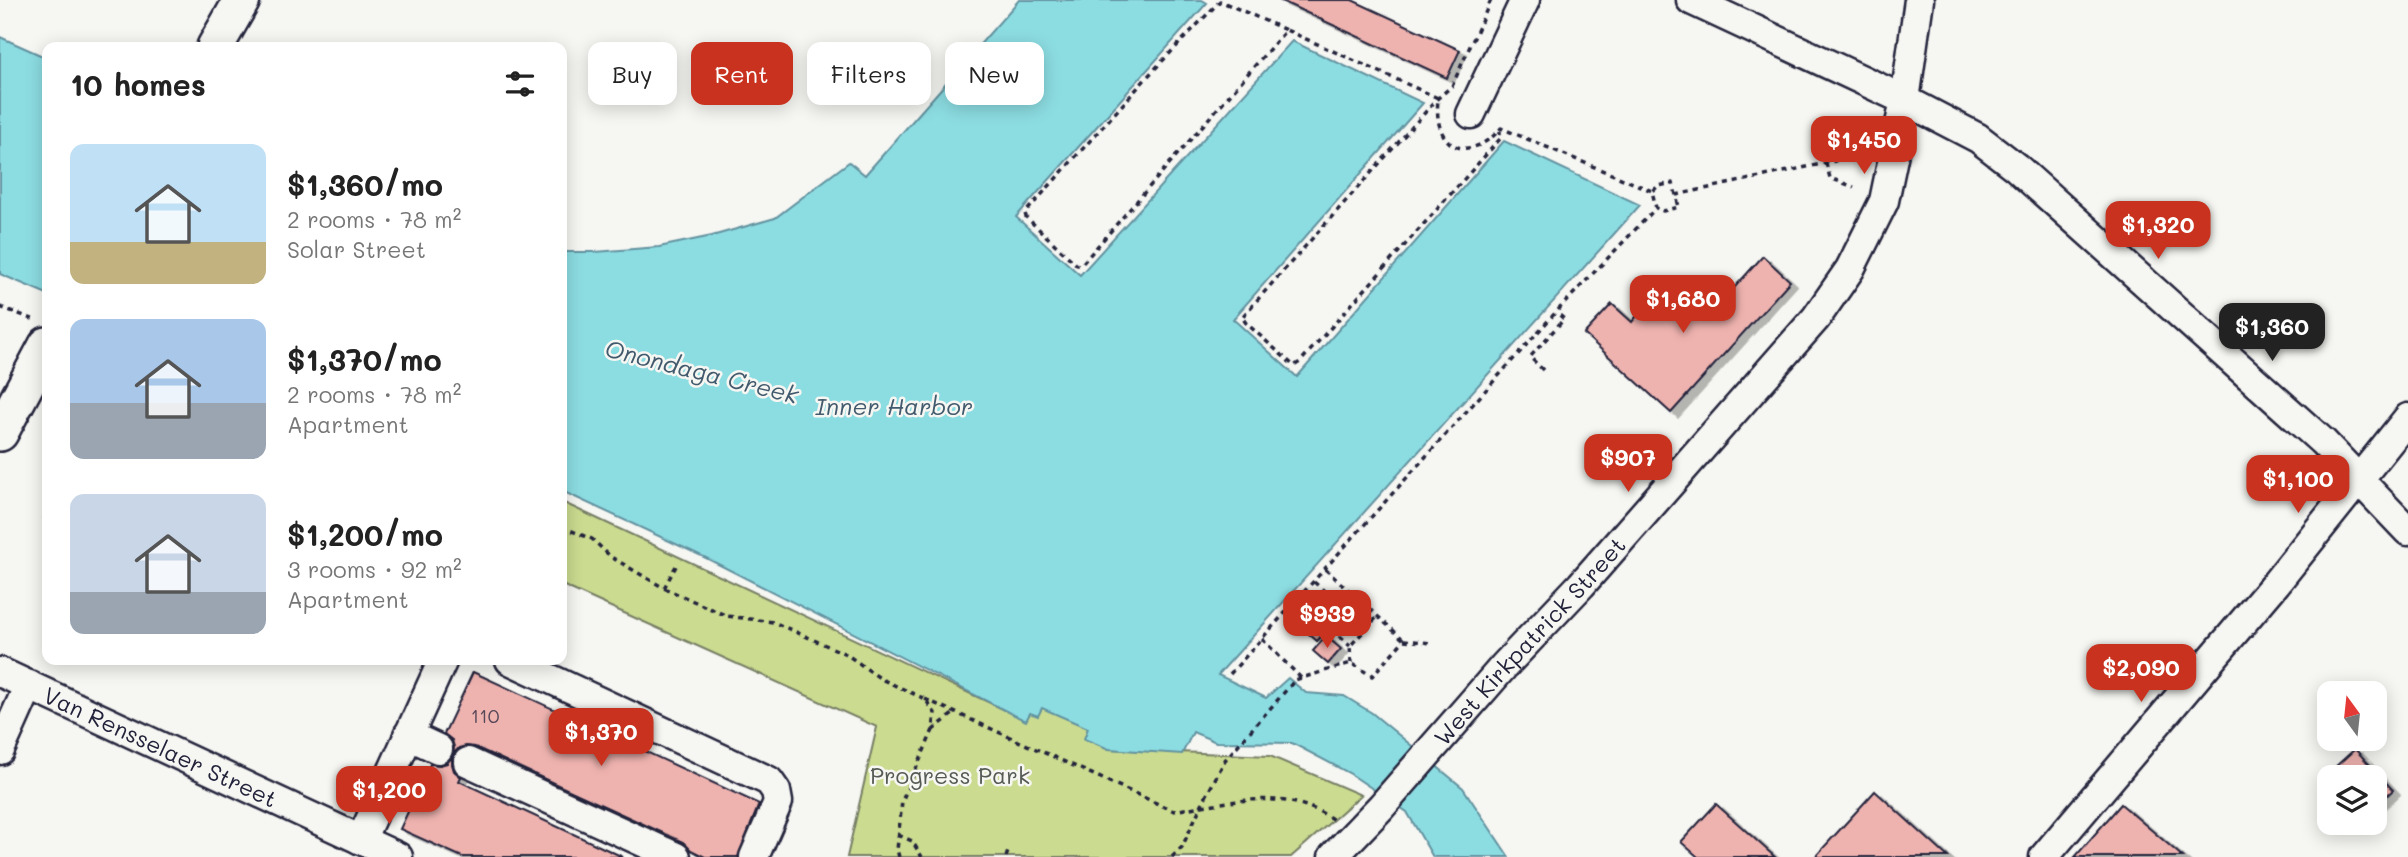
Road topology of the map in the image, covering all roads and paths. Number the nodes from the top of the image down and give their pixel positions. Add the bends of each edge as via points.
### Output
1 (242, 0) edge
2 (1491, 0) edge
3 (1525, 0) edge
4 (1691, 0) edge
5 (1919, 0) edge
6 (1286, 30) junction
7 (218, 42) edge
8 (1438, 98) junction
9 (1905, 100) junction
10 (1471, 114) dead end
11 (1501, 128) junction
12 (1864, 134) dead end
13 (1826, 163) junction
14 (1854, 187) dead end
15 (1652, 191) junction
16 (1676, 195) junction
17 (1656, 208) junction
18 (0, 307) edge
19 (1556, 313) junction
20 (42, 333) edge
21 (1544, 370) dead end
22 (2408, 418) edge
23 (0, 433) edge
24 (2359, 478) junction
25 (567, 529) edge
26 (2408, 531) edge
27 (676, 566) dead end
28 (1325, 569) junction
29 (1314, 582) junction
30 (664, 588) junction
31 (1378, 616) junction
32 (1262, 639) junction
33 (1404, 639) junction
34 (1432, 643) dead end
35 (1350, 646) junction
36 (1351, 663) junction
37 (441, 665) edge
38 (521, 665) edge
39 (0, 672) edge
40 (1230, 674) dead end
41 (1301, 678) junction
42 (29, 685) junction
43 (925, 699) junction
44 (954, 713) junction
45 (933, 730) junction
46 (408, 735) junction
47 (438, 748) dead end
48 (0, 750) edge
49 (468, 762) dead end
50 (1200, 806) junction
51 (898, 835) junction
52 (1353, 835) junction
53 (361, 840) junction
54 (1009, 849) dead end
55 (398, 857) edge
56 (676, 857) edge
57 (754, 857) edge
58 (899, 857) edge
59 (922, 857) edge
60 (1006, 857) edge
61 (1172, 857) edge
62 (1333, 857) edge
63 (2044, 857) edge

1 - 7 main road
2 - 8 path via 1452,86
3 - 10 street
4 - 9 street
5 - 9 street, West Kirkpatrick Street
6 - 6 path via 1081,265 1026,217 1220,1
6 - 8 path
8 - 11 path via 1438,118 1451,143 1472,148 1483,145
8 - 11 path via 1242,317 1294,366 1500,139
9 - 24 street via 1979,138 2017,168
9 - 52 street, West Kirkpatrick Street via 1884,201 1850,269 1816,318
11 - 15 path
12 - 13 path via 1831,141 1835,161
13 - 14 path via 1830,178
13 - 16 path
15 - 16 path via 1674,183
15 - 17 path
16 - 17 path via 1679,207
17 - 19 path
18 - 20 path
19 - 21 path via 1564,319 1530,358
19 - 28 path
20 - 23 main road via 29,379
22 - 24 street
24 - 26 street
24 - 63 street
25 - 30 path via 592,539 611,557
27 - 30 path
28 - 29 path
28 - 31 path
29 - 32 path
29 - 35 path via 1356,619 1340,636
30 - 43 path via 727,616 773,622 846,654 881,679
31 - 33 path
31 - 35 path
32 - 40 path
32 - 41 path
33 - 34 path
33 - 36 path via 1372,677
35 - 36 path
36 - 41 path
37 - 46 street
38 - 57 street via 769,781 778,802
39 - 42 street, Van Rensselaer Street
41 - 50 path via 1225,760
42 - 48 street
42 - 53 street, Van Rensselaer Street
43 - 44 path
43 - 45 path via 935,713
44 - 45 path
44 - 50 path via 1174,811
45 - 51 path via 902,802
46 - 47 street
46 - 53 street
49 - 56 street
50 - 52 path via 1277,798 1318,809
50 - 61 path via 1182,847
51 - 58 path
51 - 59 path via 912,841
52 - 62 street, West Kirkpatrick Street
53 - 55 street, Van Rensselaer Street
54 - 60 path

